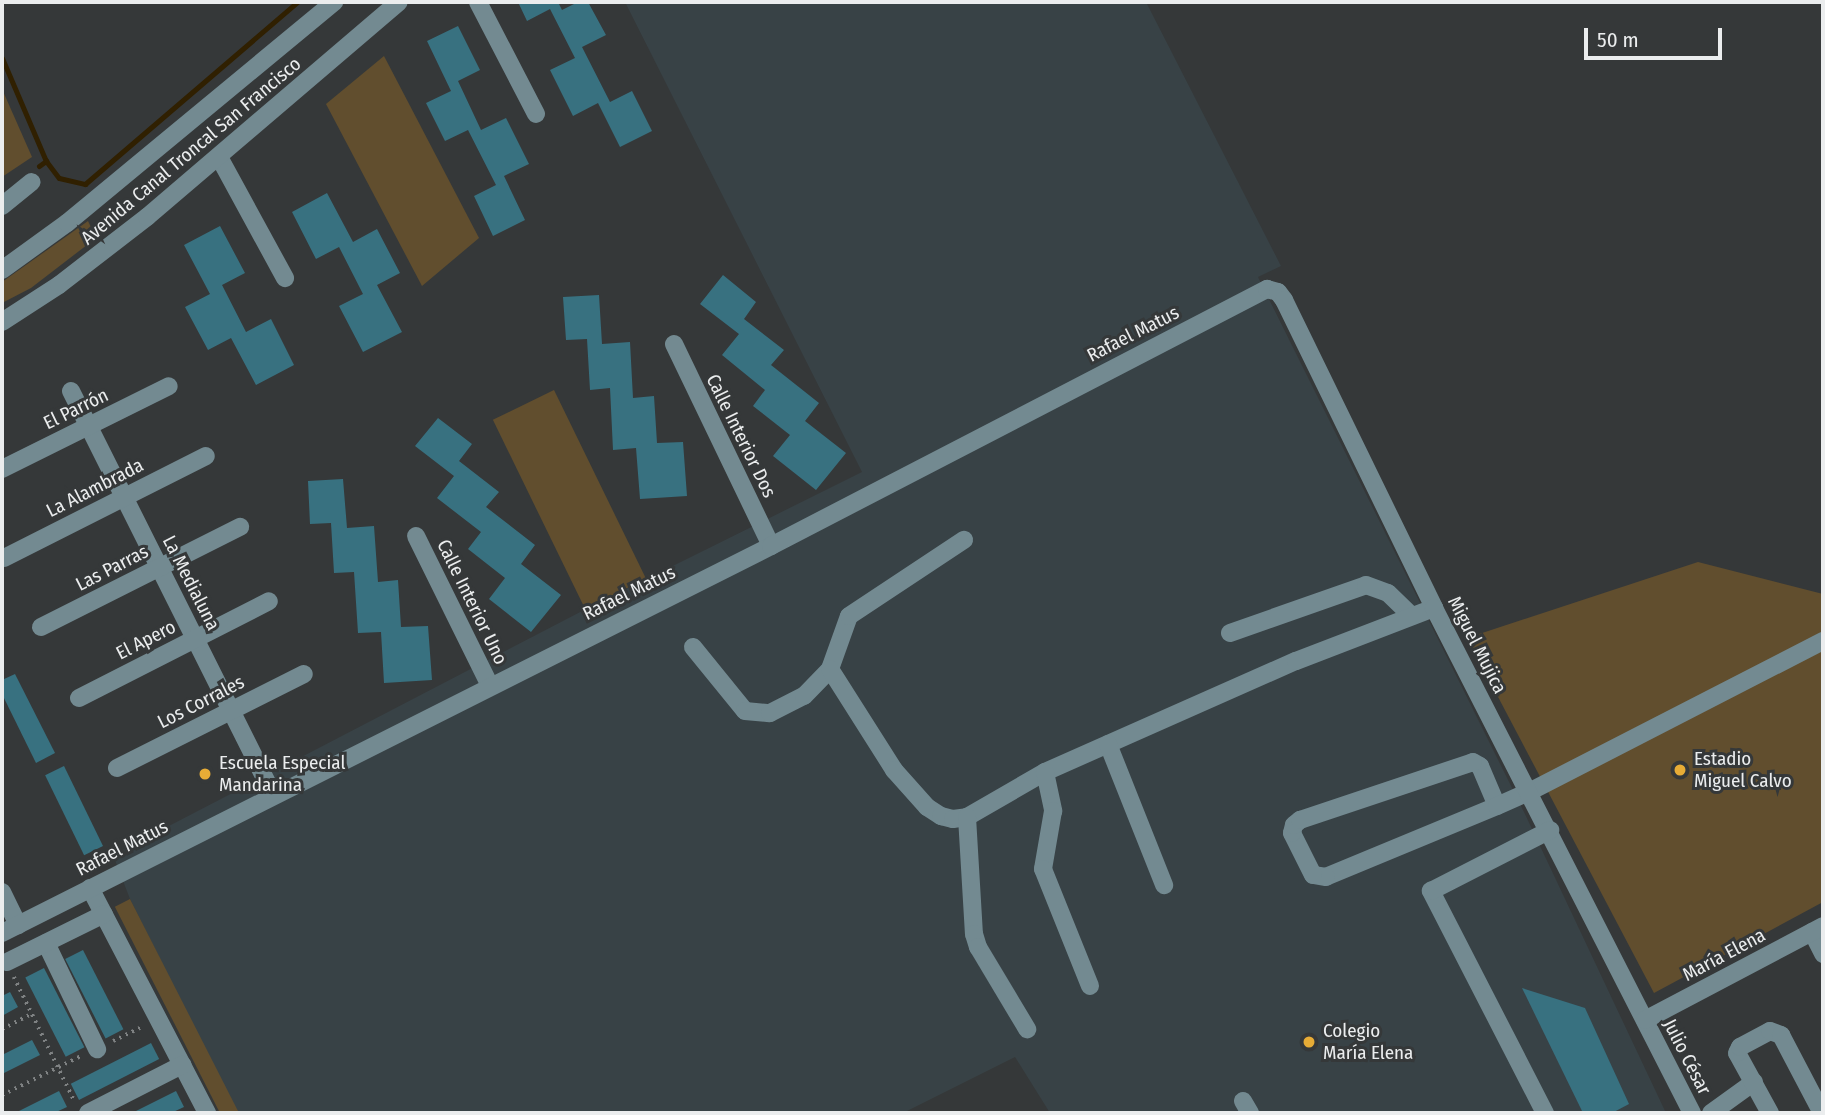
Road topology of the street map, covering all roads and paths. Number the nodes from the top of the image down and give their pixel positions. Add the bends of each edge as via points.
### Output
1 (334, 2) edge
2 (399, 2) edge
3 (478, 2) edge
4 (536, 114) dead end
5 (219, 157) junction
6 (32, 182) dead end
7 (2, 206) edge
8 (2, 270) edge
9 (285, 278) dead end
10 (1273, 290) joint
11 (2, 322) edge
12 (674, 344) dead end
13 (169, 386) dead end
14 (71, 391) dead end
15 (89, 426) junction
16 (206, 456) dead end
17 (2, 469) edge
18 (124, 497) junction
19 (240, 527) dead end
20 (416, 536) dead end
21 (964, 540) dead end
22 (771, 546) junction
23 (4, 558) dead end
24 (160, 567) junction
25 (269, 601) dead end
26 (1434, 608) junction
27 (1412, 616) junction
28 (41, 627) dead end
29 (1230, 633) dead end
30 (195, 639) junction
31 (1823, 641) edge
32 (693, 647) dead end
33 (830, 669) junction
34 (304, 674) dead end
35 (490, 686) junction
36 (79, 698) dead end
37 (231, 710) junction
38 (1108, 744) junction
39 (117, 768) dead end
40 (1045, 772) junction
41 (1530, 792) junction
42 (273, 794) junction
43 (1497, 806) junction
44 (967, 817) junction
45 (1550, 830) junction
46 (1164, 885) dead end
47 (90, 888) junction
48 (2, 892) edge
49 (104, 914) junction
50 (10, 929) edge
51 (1817, 929) edge
52 (46, 943) junction
53 (1823, 954) edge
54 (7, 962) joint
55 (1090, 986) dead end
56 (32, 1014) junction
57 (1645, 1020) junction
58 (2, 1029) edge
59 (1027, 1029) dead end
60 (97, 1049) dead end
61 (183, 1065) junction
62 (1754, 1082) junction
63 (81, 1113) edge
64 (88, 1113) edge
65 (207, 1113) edge
66 (1545, 1113) edge
67 (1692, 1113) edge
68 (1711, 1113) edge
69 (1770, 1113) edge
70 (1822, 1113) edge

1 - 8 street, Avenida Canal Troncal San Francisco via 67,223
2 - 5 street, Avenida Canal Troncal San Francisco
3 - 4 street
5 - 9 street
5 - 11 street, Avenida Canal Troncal San Francisco via 100,254
6 - 7 street
10 - 22 street, Rafael Matus via 1261,291
10 - 26 street, Miguel Mujica via 1284,300
12 - 22 street, Calle Interior Dos
13 - 15 street, El Parrón
14 - 15 street, La Medialuna
15 - 17 street, El Parrón
15 - 18 street, La Medialuna
16 - 18 street, La Alambrada
18 - 23 street, La Alambrada
18 - 24 street, La Medialuna
19 - 24 street, Las Parras
20 - 35 street, Calle Interior Uno
21 - 33 street via 849,616
22 - 35 street, Rafael Matus
24 - 28 street, Las Parras
24 - 30 street, La Medialuna
25 - 30 street, El Apero
26 - 27 street
26 - 41 street, Miguel Mujica
27 - 29 street via 1388,593 1366,585
27 - 38 street via 1296,661
30 - 36 street, El Apero
30 - 37 street, La Medialuna
31 - 41 street
32 - 33 street via 745,711 770,713 804,696
33 - 44 street via 885,758 927,807 941,817
34 - 37 street, Los Corrales
35 - 42 street, Rafael Matus
37 - 39 street, Los Corrales
37 - 42 street, La Medialuna
38 - 40 street
38 - 46 street
40 - 44 street
40 - 55 street via 1053,811 1043,869
41 - 43 street
41 - 45 street, Miguel Mujica
42 - 47 street, Rafael Matus
43 - 43 street via 1326,877 1313,875 1292,833 1300,820 1473,762 1480,766
44 - 59 street via 974,934
45 - 57 street, Miguel Mujica
45 - 66 street via 1431,891
47 - 49 street
47 - 50 street, Rafael Matus
48 - 50 street
49 - 52 street
49 - 61 street
51 - 53 street
51 - 57 street, María Elena
52 - 54 street
52 - 60 street
54 - 56 path
56 - 58 path
56 - 63 path
57 - 67 street, Julio César
61 - 64 street
61 - 65 street
62 - 68 street
62 - 69 street
62 - 70 street via 1738,1050 1776,1032

